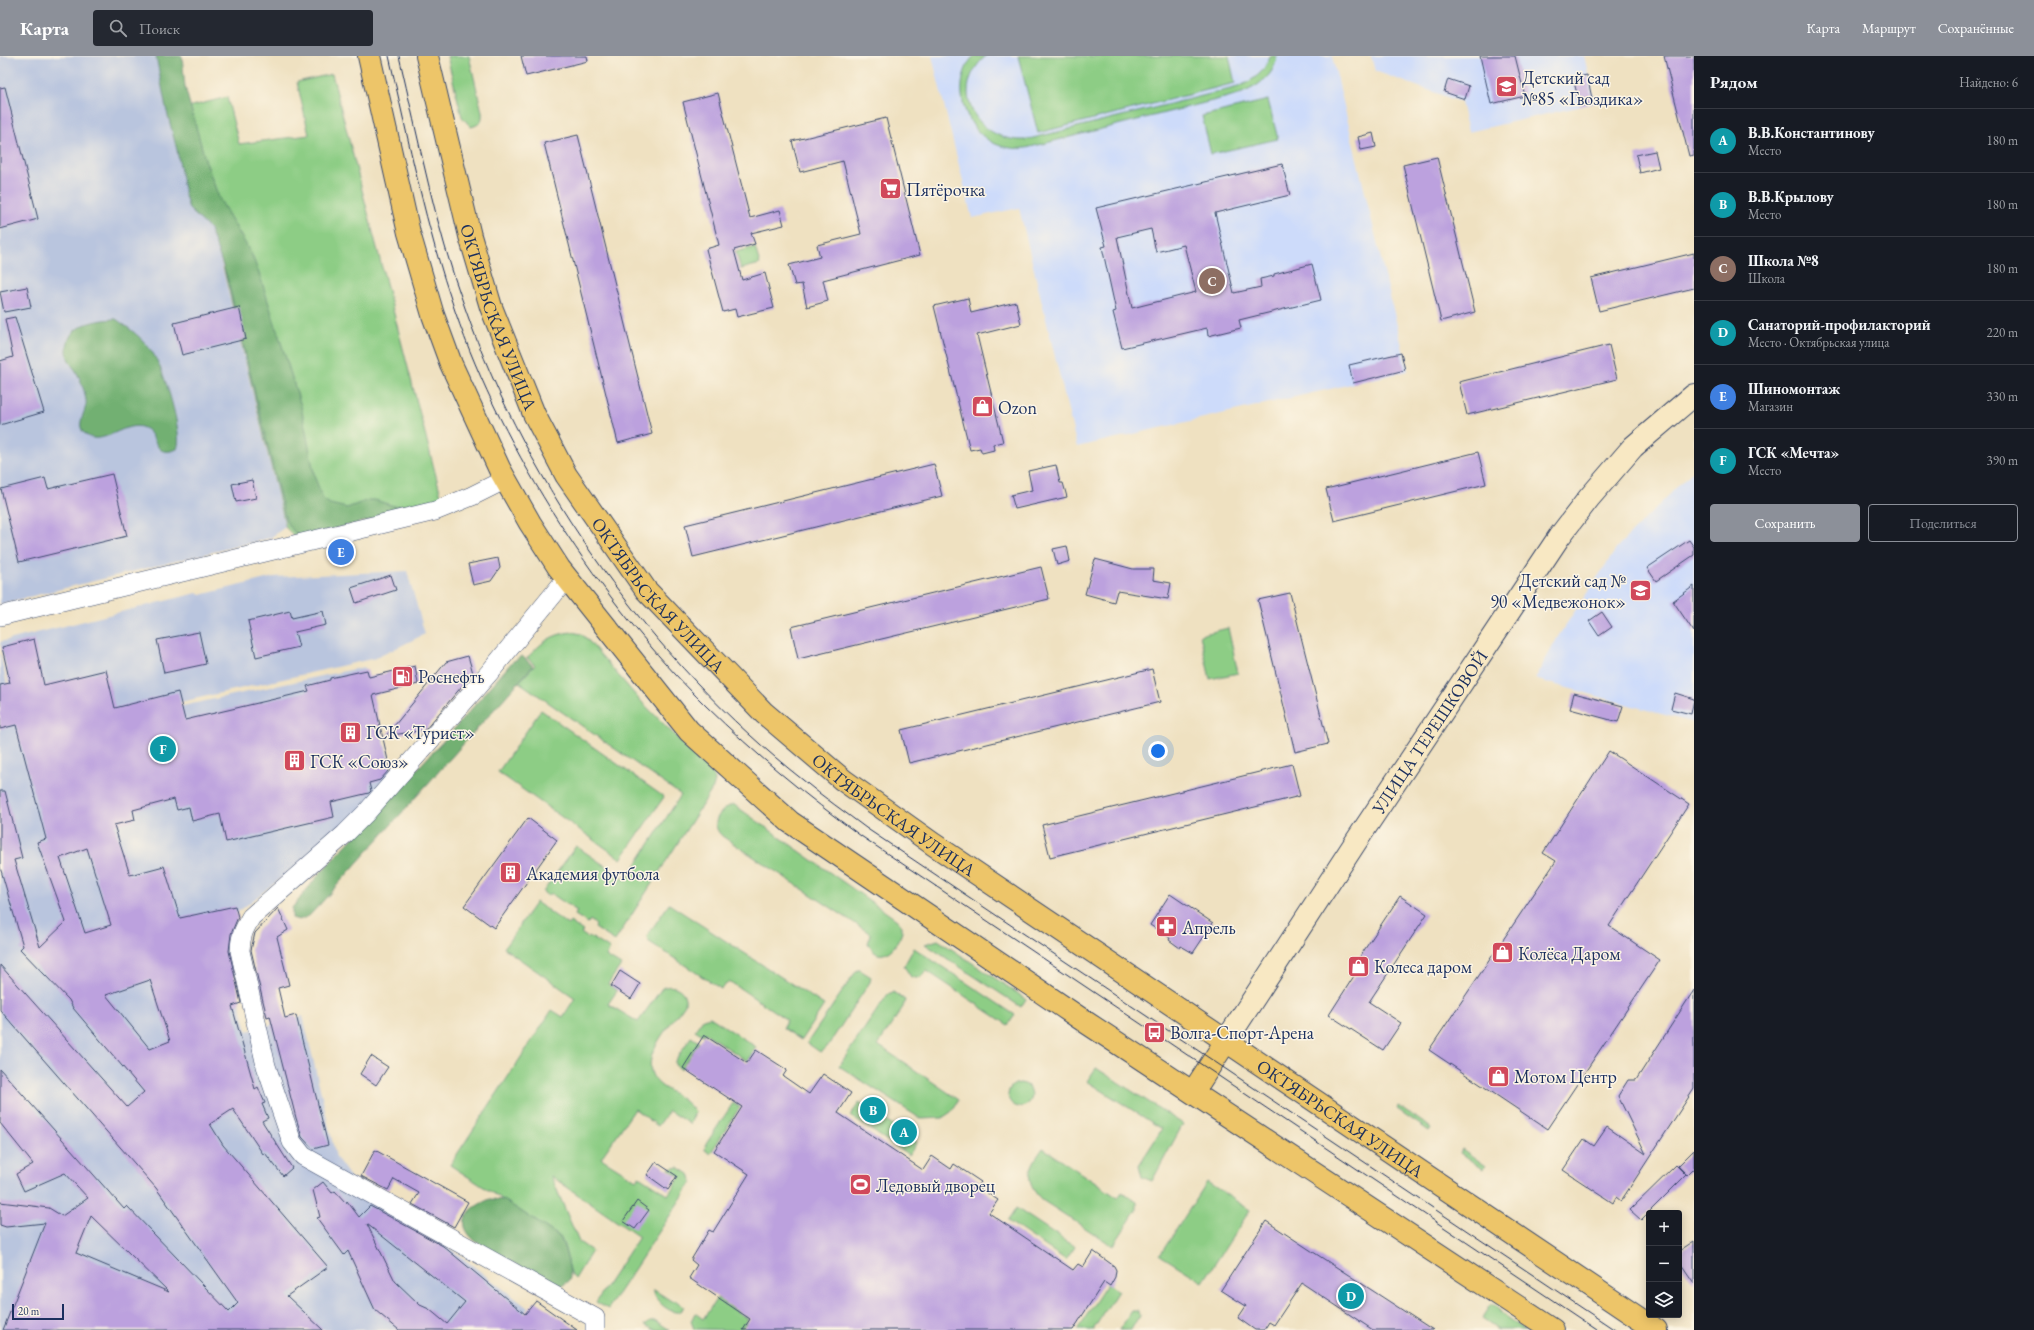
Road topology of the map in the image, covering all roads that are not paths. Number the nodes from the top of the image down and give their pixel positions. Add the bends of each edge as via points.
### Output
1 (369, 56) edge
2 (428, 56) edge
3 (1694, 395) edge
4 (506, 479) junction
5 (566, 579) junction
6 (0, 616) edge
7 (1226, 1041) junction
8 (1193, 1092) junction
9 (595, 1330) edge
10 (1553, 1330) edge
11 (1656, 1330) edge

1 - 4 main road via 409,233 433,314 451,364
2 - 7 main road, ОКТЯБРЬСКАЯ УЛИЦА via 470,236 491,306 512,363 534,414 566,475 646,590 764,713 843,780 933,844
3 - 7 street, УЛИЦА ТЕРЕШКОВОЙ via 1633,447 1559,537
4 - 5 main road via 530,523
4 - 6 street via 435,511
5 - 8 main road via 689,731 790,822
5 - 9 street via 489,673 366,813 252,917 243,929 240,951 266,1066 292,1142 302,1156 595,1318
7 - 8 main road, УЛИЦА ТЕРЕШКОВОЙ
7 - 11 main road, ОКТЯБРЬСКАЯ УЛИЦА
8 - 10 main road

